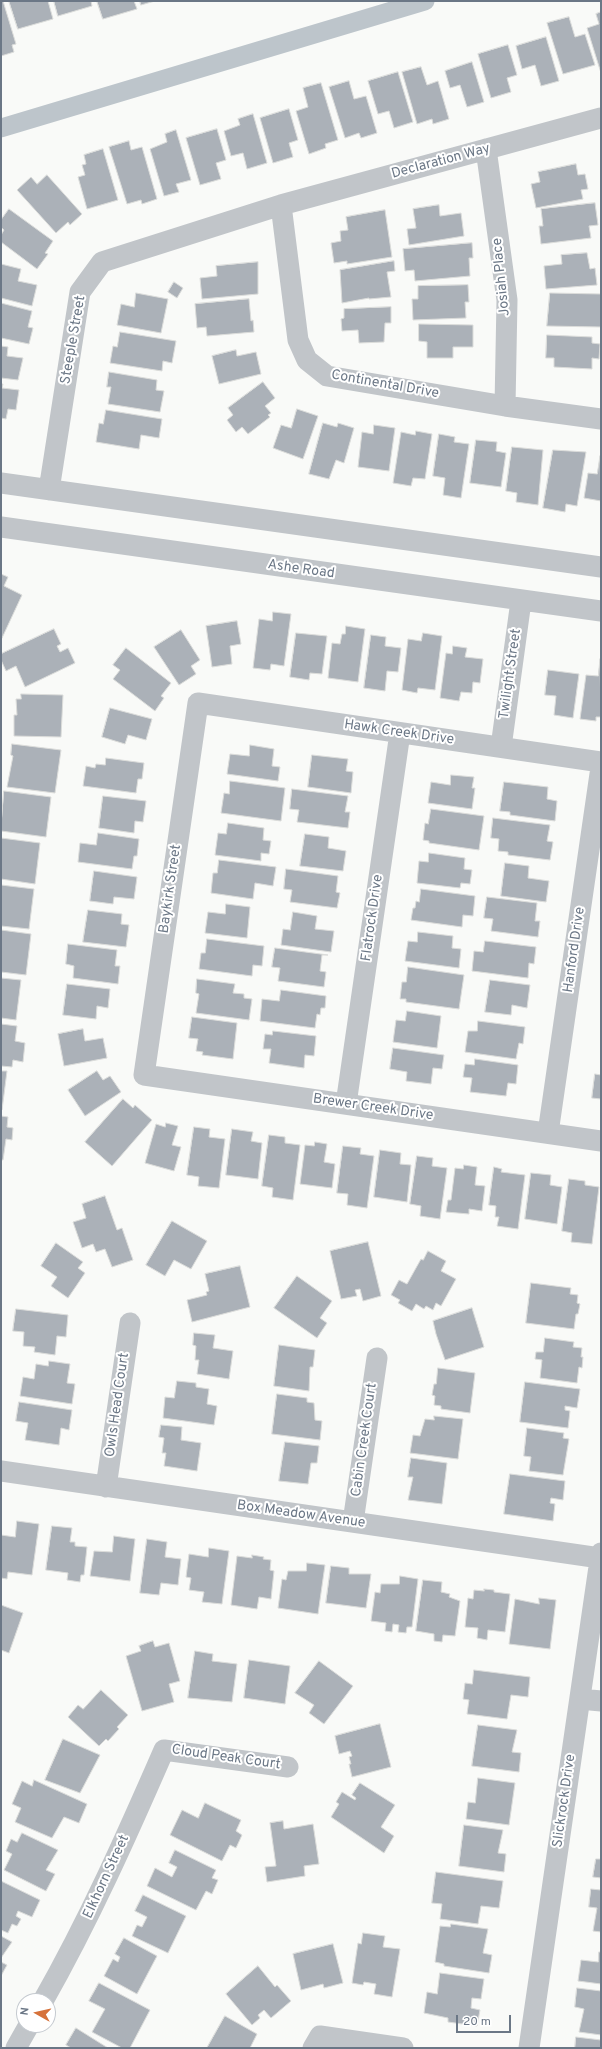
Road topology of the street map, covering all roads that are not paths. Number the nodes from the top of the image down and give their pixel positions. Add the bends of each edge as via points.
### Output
1 (601, 118) edge
2 (486, 149) junction
3 (281, 205) junction
4 (505, 406) junction
5 (601, 419) edge
6 (1, 483) edge
7 (49, 490) junction
8 (1, 527) edge
9 (601, 567) edge
10 (521, 601) junction
11 (601, 611) edge
12 (198, 704) joint
13 (400, 733) junction
14 (501, 747) junction
15 (601, 762) edge
16 (601, 767) edge
17 (144, 1075) joint
18 (346, 1104) junction
19 (548, 1133) junction
20 (601, 1141) edge
21 (130, 1323) dead end
22 (377, 1358) dead end
23 (1, 1471) edge
24 (106, 1487) junction
25 (353, 1522) junction
26 (601, 1556) edge
27 (580, 1699) junction
28 (601, 1701) edge
29 (164, 1750) joint
30 (288, 1767) dead end
31 (47, 1993) edge
32 (25, 2033) edge
33 (317, 2042) edge
34 (16, 2048) edge
35 (403, 2048) edge
36 (529, 2048) edge

1 - 2 street, Declaration Way
2 - 3 street, Declaration Way
2 - 4 street, Josiah Place via 507,300
3 - 4 street, Continental Drive via 298,340 306,360 327,376
3 - 7 street, Steeple Street via 102,262 80,292
4 - 5 street, Continental Drive
6 - 7 street
7 - 9 street
8 - 10 street, Ashe Road
10 - 11 street, Ashe Road
10 - 14 street, Twilight Street
12 - 13 street, Hawk Creek Drive
12 - 17 street, Baykirk Street
13 - 14 street, Hawk Creek Drive
13 - 18 street, Flatrock Drive
14 - 15 street, Hawk Creek Drive
16 - 19 street, Hanford Drive
17 - 18 street, Brewer Creek Drive
18 - 19 street, Brewer Creek Drive
19 - 20 street, Brewer Creek Drive
21 - 24 street, Owls Head Court
22 - 25 street, Cabin Creek Court
23 - 24 street, Box Meadow Avenue
24 - 25 street, Box Meadow Avenue
25 - 26 street, Box Meadow Avenue
26 - 27 street, Slickrock Drive
27 - 28 street
27 - 36 street, Slickrock Drive
29 - 30 street, Cloud Peak Court
29 - 31 street, Elkhorn Street via 126,1838
32 - 34 street
33 - 35 street

